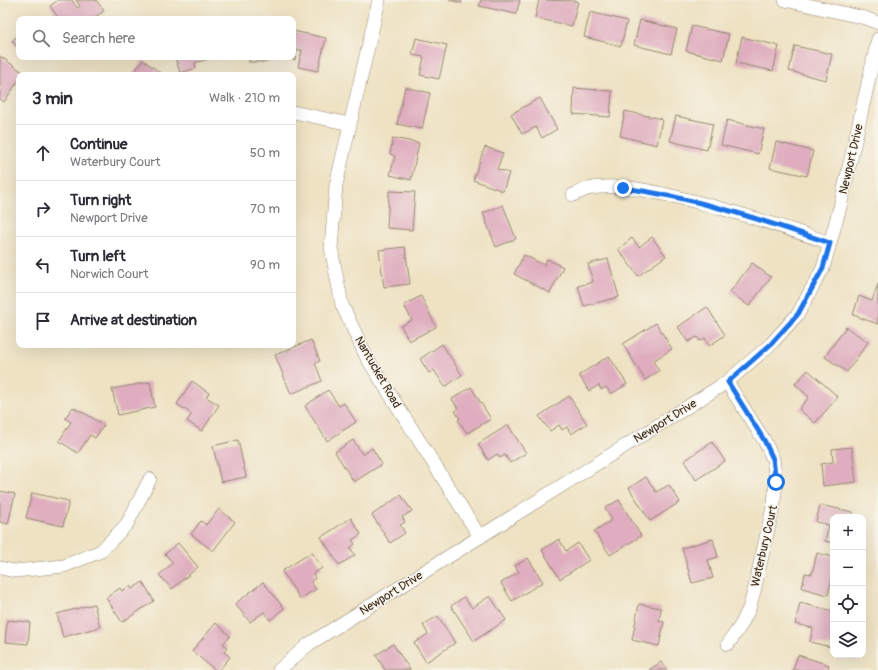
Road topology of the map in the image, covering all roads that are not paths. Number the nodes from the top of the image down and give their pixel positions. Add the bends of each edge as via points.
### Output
1 (379, 0) edge
2 (785, 0) edge
3 (878, 23) edge
4 (878, 39) edge
5 (296, 113) edge
6 (350, 124) junction
7 (573, 195) dead end
8 (830, 243) junction
9 (728, 382) junction
10 (150, 478) dead end
11 (480, 537) junction
12 (0, 568) edge
13 (728, 644) dead end
14 (279, 670) edge

1 - 6 street, Nantucket Road
2 - 3 street
4 - 8 street, Newport Drive
5 - 6 street
6 - 11 street, Nantucket Road via 336,185 331,248 342,305 367,358
7 - 8 street via 587,189 603,188 652,192 760,220
8 - 9 street, Newport Drive via 823,268 798,314 771,344
9 - 11 street, Newport Drive
9 - 13 street, Waterbury Court via 764,440 773,459 776,482 774,503 749,609
10 - 12 street via 127,524 101,551 64,566 15,571
11 - 14 street, Newport Drive via 309,644

